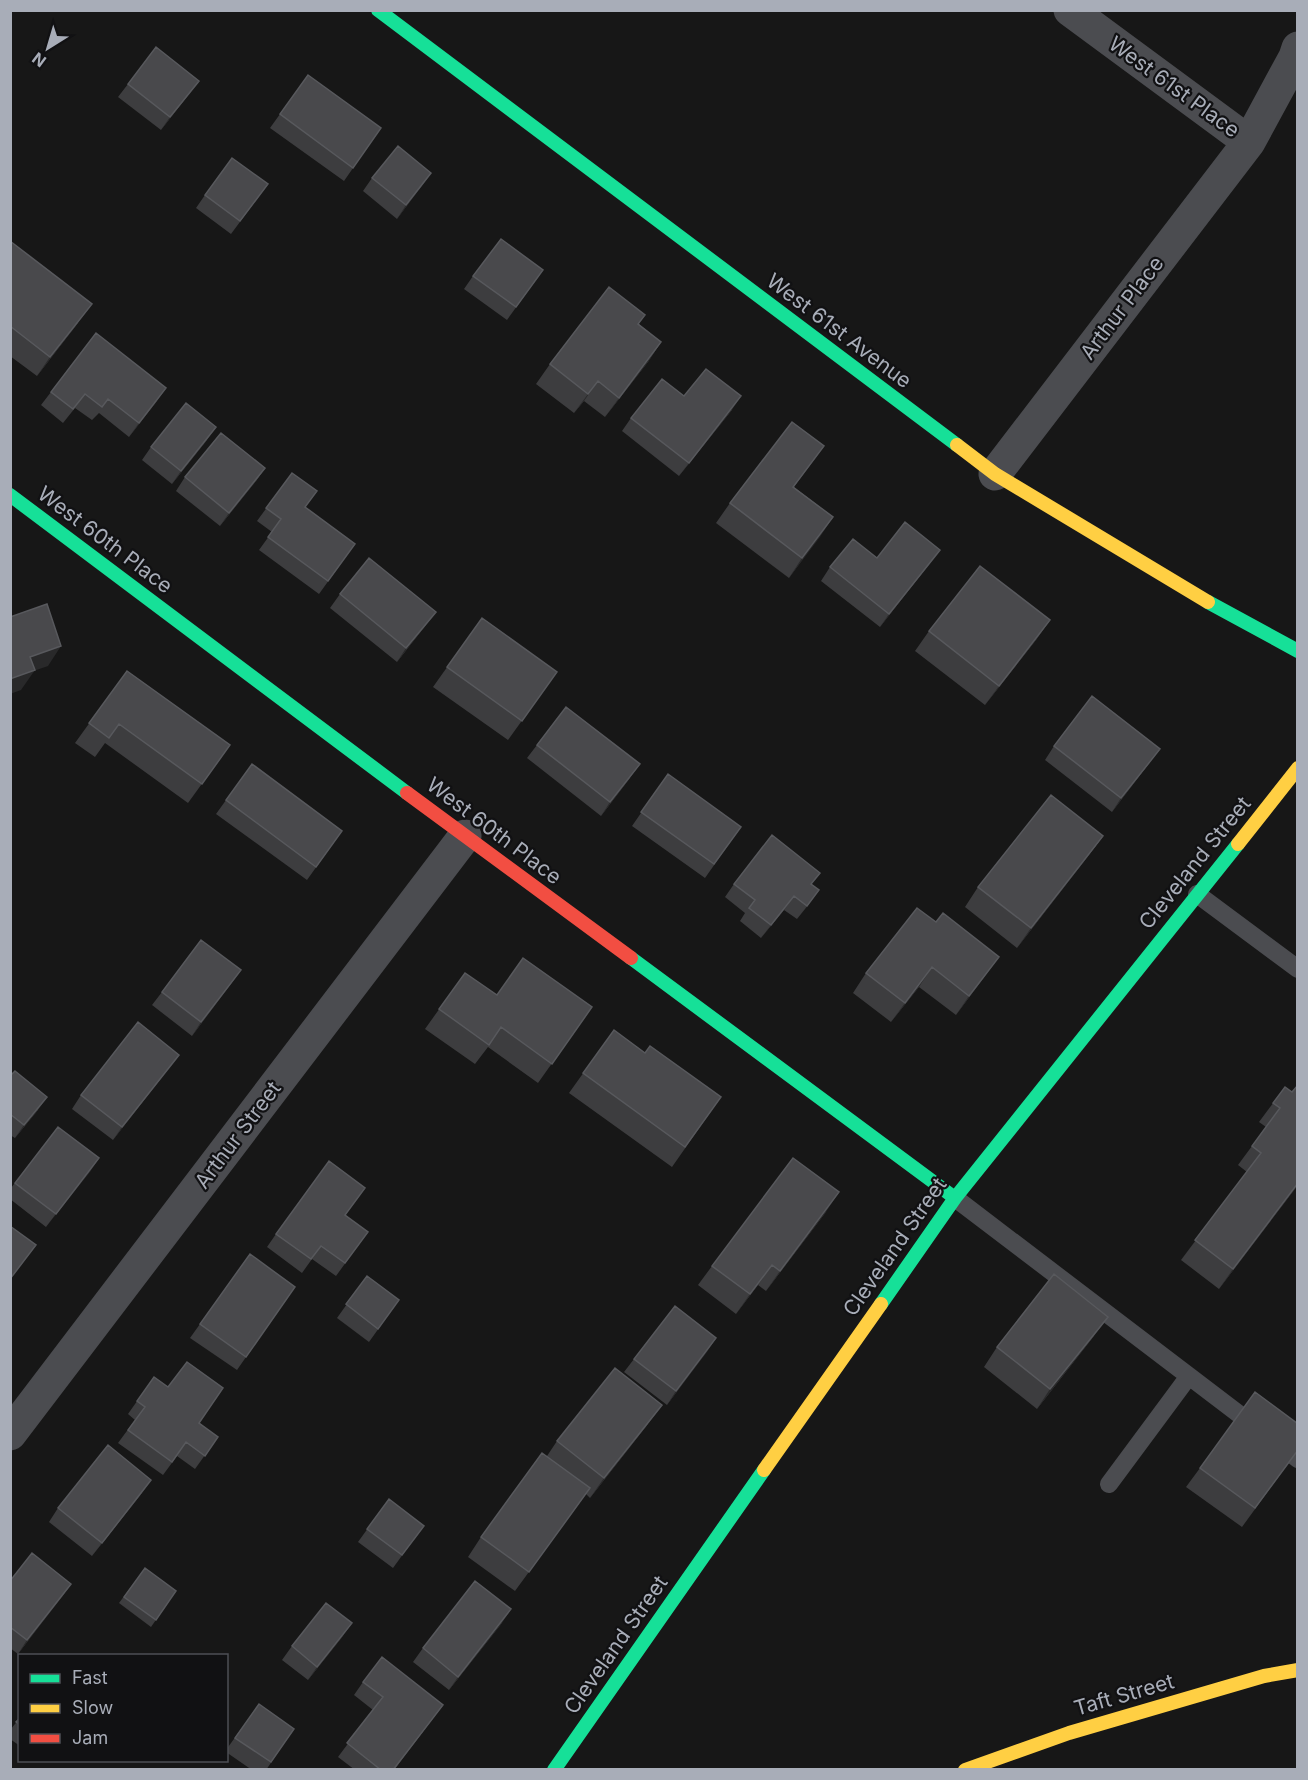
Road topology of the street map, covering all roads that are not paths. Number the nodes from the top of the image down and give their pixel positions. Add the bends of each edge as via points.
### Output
1 (378, 10) edge
2 (1070, 10) edge
3 (1298, 48) edge
4 (1248, 142) junction
5 (995, 474) junction
6 (10, 495) edge
7 (1298, 651) edge
8 (1298, 768) edge
9 (465, 836) junction
10 (1197, 894) junction
11 (1298, 969) edge
12 (955, 1198) junction
13 (1189, 1376) junction
14 (10, 1434) edge
15 (1298, 1459) edge
16 (1109, 1484) dead end
17 (1298, 1670) edge
18 (554, 1770) edge
19 (965, 1770) edge

1 - 5 street, West 61st Avenue
2 - 4 street, West 61st Place
3 - 4 street
4 - 5 street, Arthur Place
5 - 7 street, West 61st Avenue via 1176,584
6 - 9 street, West 60th Place
8 - 10 street, Cleveland Street
9 - 12 street, West 60th Place
9 - 14 street, Arthur Street
10 - 11 lane
10 - 12 street, Cleveland Street
12 - 13 lane
12 - 18 street, Cleveland Street
13 - 15 lane
13 - 16 lane
17 - 19 street, Taft Street via 1264,1676 1069,1732

